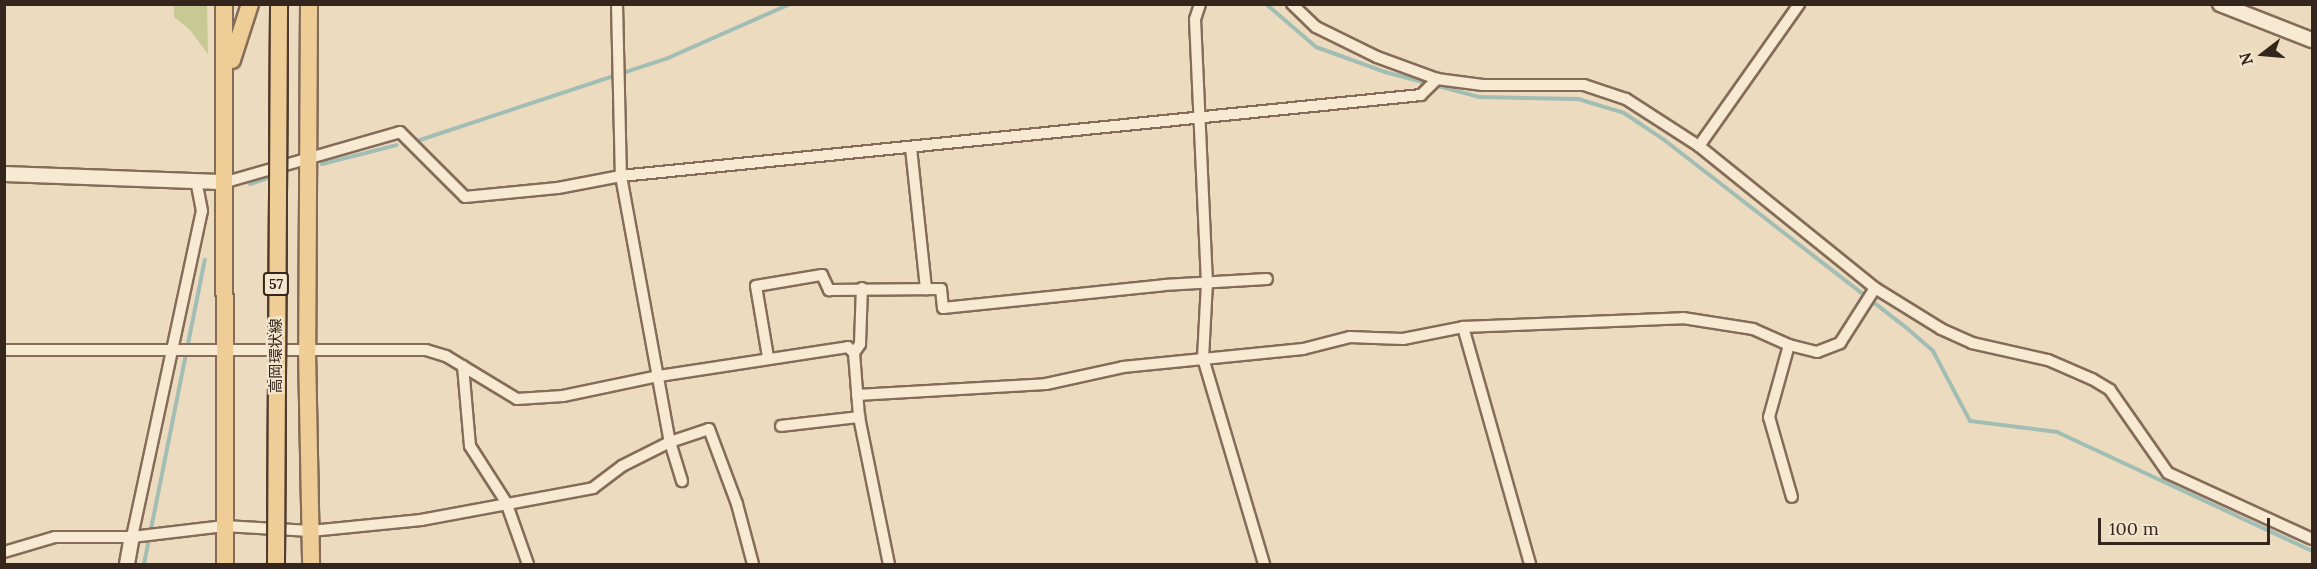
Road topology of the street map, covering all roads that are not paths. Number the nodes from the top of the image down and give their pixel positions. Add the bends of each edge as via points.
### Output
1 (224, 4) edge
2 (250, 4) edge
3 (279, 4) edge
4 (297, 4) edge
5 (309, 4) edge
6 (617, 4) edge
7 (1200, 4) edge
8 (1292, 4) edge
9 (1799, 4) edge
10 (2220, 4) edge
11 (310, 32) junction
12 (2313, 40) edge
13 (1437, 78) junction
14 (227, 79) junction
15 (1199, 119) junction
16 (1700, 146) junction
17 (911, 148) junction
18 (308, 159) junction
19 (4, 174) edge
20 (621, 176) junction
21 (196, 181) junction
22 (226, 182) junction
23 (1267, 279) dead end
24 (1207, 282) junction
25 (862, 288) junction
26 (1875, 288) junction
27 (926, 289) junction
28 (1463, 327) junction
29 (1789, 345) junction
30 (4, 350) edge
31 (224, 350) junction
32 (307, 350) junction
33 (171, 351) junction
34 (854, 353) junction
35 (768, 357) junction
36 (1203, 358) junction
37 (463, 366) junction
38 (659, 376) junction
39 (857, 395) junction
40 (859, 417) junction
41 (781, 426) dead end
42 (670, 442) junction
43 (682, 481) dead end
44 (1792, 497) dead end
45 (506, 502) junction
46 (224, 526) junction
47 (311, 531) junction
48 (132, 537) junction
49 (2313, 538) edge
50 (4, 552) edge
51 (127, 564) edge
52 (225, 564) edge
53 (276, 564) edge
54 (310, 564) edge
55 (528, 564) edge
56 (753, 564) edge
57 (889, 564) edge
58 (1264, 564) edge
59 (1530, 564) edge

1 - 14 main road
2 - 14 main road
3 - 53 main road, 高岡環状線 / 57, bridge
4 - 11 main road
5 - 11 main road, 57
6 - 20 street
7 - 15 street via 1195,19
8 - 13 street via 1316,27 1377,57
9 - 16 street
10 - 12 street
11 - 18 main road, 57
13 - 15 street via 1421,95
13 - 16 street via 1483,85 1584,85 1626,99
14 - 22 main road
15 - 17 street
15 - 24 street
16 - 26 street
17 - 20 street
17 - 27 street
18 - 20 street via 400,132 465,197 558,188
18 - 22 street
18 - 32 main road, 57
19 - 21 street
20 - 38 street
21 - 22 street
21 - 33 street via 202,211
22 - 31 main road
23 - 24 street
24 - 27 street via 943,308 941,289
24 - 36 street
25 - 27 street
25 - 34 street via 860,344
25 - 35 street via 829,290 822,275 756,286
26 - 29 street via 1840,343 1817,352
26 - 49 street via 1941,329 1972,343 2048,360 2092,379 2110,390 2168,473
28 - 29 street via 1683,318 1753,329
28 - 36 street via 1403,339 1350,337 1303,349
28 - 59 street
29 - 44 street via 1769,417
30 - 33 street
31 - 32 street
31 - 33 street
31 - 46 main road
32 - 37 street via 426,350
32 - 47 main road, 57
33 - 48 street
34 - 35 street via 848,347
34 - 39 street
35 - 38 street
36 - 39 street via 1123,367 1046,384
36 - 58 street
37 - 38 street via 517,399 564,396
37 - 45 street via 470,446
38 - 42 street
39 - 40 street
40 - 41 street
40 - 57 street
42 - 43 street
42 - 45 street via 622,466 593,488
42 - 56 street via 710,429
45 - 47 street via 421,520
45 - 55 street
46 - 47 street
46 - 48 street
46 - 52 main road
47 - 54 main road, 57
48 - 50 street via 55,537
48 - 51 street

